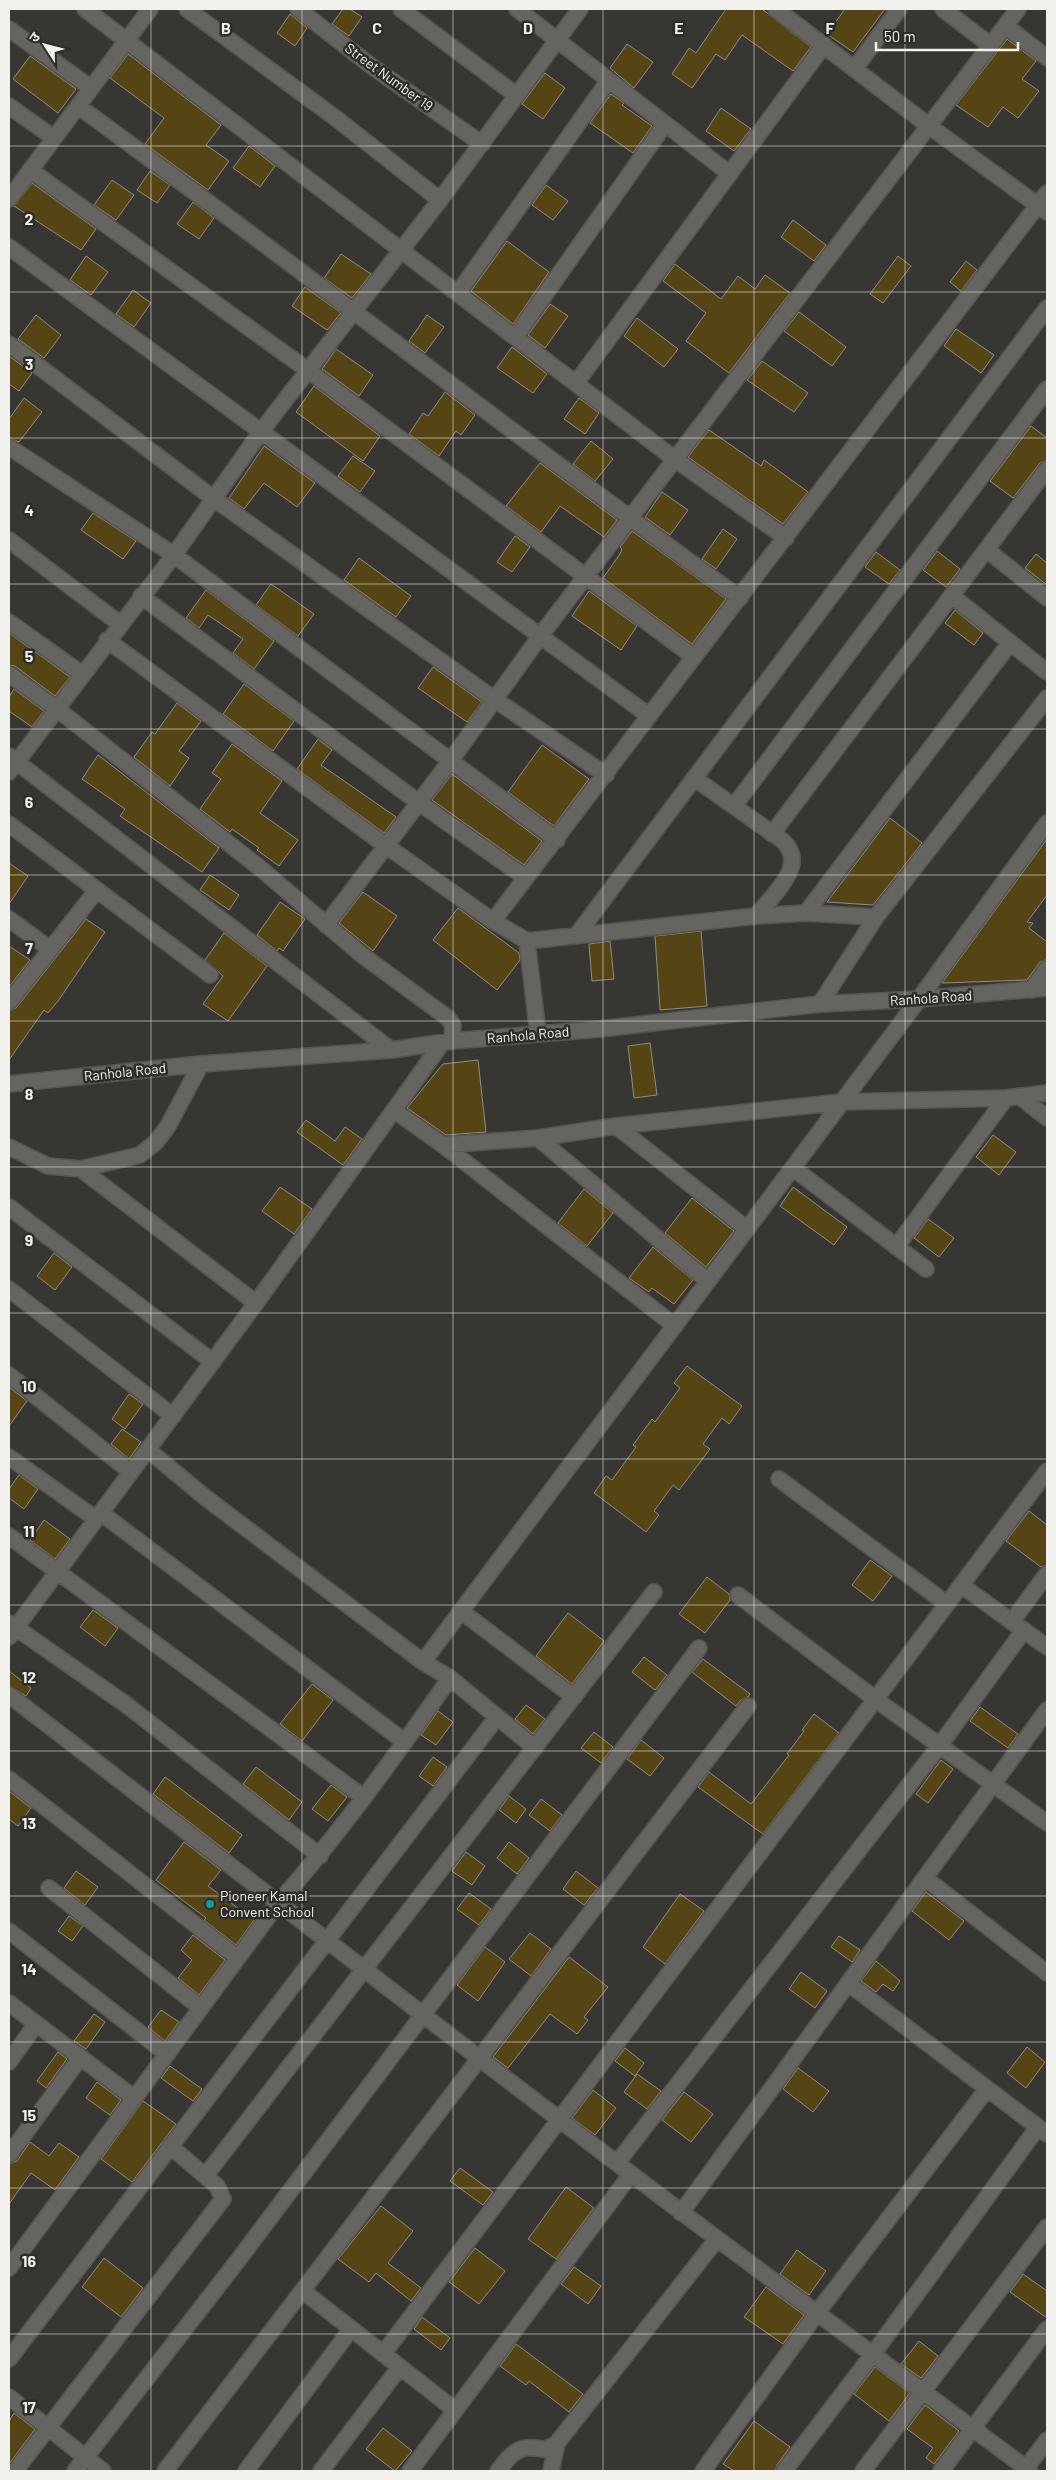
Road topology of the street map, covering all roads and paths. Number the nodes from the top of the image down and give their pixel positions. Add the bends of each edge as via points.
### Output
1 (85, 9) edge
2 (150, 9) edge
3 (186, 9) edge
4 (298, 9) edge
5 (401, 9) edge
6 (518, 9) edge
7 (580, 9) edge
8 (776, 9) edge
9 (899, 9) edge
10 (943, 9) edge
11 (1018, 9) edge
12 (795, 14) edge
13 (1006, 26) junction
14 (9, 29) edge
15 (127, 40) junction
16 (557, 40) junction
17 (990, 44) junction
18 (824, 45) junction
19 (1047, 58) edge
20 (854, 68) junction
21 (609, 80) junction
22 (91, 88) junction
23 (516, 95) junction
24 (9, 106) edge
25 (78, 106) junction
26 (665, 124) junction
27 (929, 126) junction
28 (54, 138) junction
29 (482, 144) junction
30 (30, 170) junction
31 (730, 174) junction
32 (11, 192) edge
33 (440, 200) junction
34 (1044, 203) edge
35 (9, 247) edge
36 (401, 250) junction
37 (458, 293) junction
38 (1047, 308) edge
39 (354, 312) junction
40 (515, 337) junction
41 (9, 344) edge
42 (309, 371) junction
43 (576, 383) junction
44 (1047, 389) edge
45 (262, 430) junction
46 (9, 447) edge
47 (676, 460) junction
48 (1047, 469) edge
49 (213, 498) junction
50 (631, 520) junction
51 (786, 538) junction
52 (9, 540) edge
53 (987, 550) junction
54 (174, 555) junction
55 (586, 579) junction
56 (141, 596) junction
57 (952, 596) junction
58 (740, 598) junction
59 (1047, 598) edge
60 (9, 622) edge
61 (120, 624) junction
62 (541, 635) junction
63 (107, 640) junction
64 (1010, 643) junction
65 (694, 657) junction
66 (1047, 672) edge
67 (9, 674) edge
68 (82, 674) junction
69 (1047, 698) edge
70 (494, 699) junction
71 (57, 709) junction
72 (648, 715) junction
73 (451, 760) junction
74 (11, 763) edge
75 (606, 775) junction
76 (694, 778) junction
77 (418, 802) junction
78 (734, 806) junction
79 (1047, 823) edge
80 (9, 824) edge
81 (772, 834) junction
82 (557, 840) junction
83 (385, 844) junction
84 (526, 878) junction
85 (97, 890) junction
86 (806, 913) junction
87 (756, 916) junction
88 (876, 917) junction
89 (9, 918) edge
90 (493, 921) junction
91 (326, 925) junction
92 (576, 936) junction
93 (527, 941) junction
94 (50, 949) junction
95 (1047, 968) edge
96 (210, 975) dead end
97 (1047, 988) edge
98 (1032, 990) junction
99 (919, 999) junction
100 (9, 1002) edge
101 (820, 1004) junction
102 (538, 1034) junction
103 (447, 1042) junction
104 (391, 1050) junction
105 (202, 1064) junction
106 (10, 1086) edge
107 (1047, 1093) edge
108 (1012, 1097) junction
109 (842, 1102) junction
110 (395, 1111) junction
111 (1047, 1118) edge
112 (616, 1126) junction
113 (538, 1138) junction
114 (443, 1145) junction
115 (9, 1147) edge
116 (793, 1168) junction
117 (82, 1169) junction
118 (9, 1208) edge
119 (747, 1229) junction
120 (896, 1247) junction
121 (926, 1269) dead end
122 (708, 1281) junction
123 (9, 1289) edge
124 (256, 1304) junction
125 (674, 1326) junction
126 (213, 1362) junction
127 (9, 1375) edge
128 (172, 1416) junction
129 (148, 1450) junction
130 (9, 1457) edge
131 (131, 1472) junction
132 (1047, 1472) edge
133 (779, 1479) dead end
134 (98, 1516) junction
135 (9, 1536) edge
136 (57, 1572) junction
137 (1047, 1574) edge
138 (961, 1585) junction
139 (654, 1592) dead end
140 (738, 1595) dead end
141 (947, 1604) junction
142 (461, 1611) junction
143 (1018, 1626) junction
144 (11, 1630) edge
145 (1047, 1647) edge
146 (699, 1648) dead end
147 (423, 1662) junction
148 (450, 1678) junction
149 (9, 1694) edge
150 (574, 1697) junction
151 (875, 1699) junction
152 (748, 1706) dead end
153 (1047, 1710) edge
154 (497, 1717) junction
155 (405, 1742) junction
156 (940, 1745) junction
157 (535, 1748) junction
158 (9, 1779) edge
159 (994, 1783) junction
160 (363, 1798) junction
161 (1047, 1823) edge
162 (320, 1856) junction
163 (925, 1878) junction
164 (49, 1888) dead end
165 (279, 1902) junction
166 (9, 1931) edge
167 (326, 1940) junction
168 (238, 1958) junction
169 (364, 1970) junction
170 (1047, 1973) edge
171 (848, 1983) junction
172 (9, 2003) edge
173 (201, 2008) junction
174 (421, 2015) junction
175 (36, 2024) junction
176 (167, 2054) junction
177 (80, 2058) junction
178 (480, 2060) junction
179 (9, 2062) edge
180 (987, 2089) junction
181 (134, 2098) junction
182 (558, 2119) junction
183 (1042, 2130) edge
184 (170, 2146) junction
185 (9, 2155) edge
186 (617, 2163) junction
187 (631, 2174) junction
188 (206, 2175) junction
189 (681, 2213) junction
190 (1047, 2226) edge
191 (717, 2239) junction
192 (9, 2268) edge
193 (303, 2291) junction
194 (818, 2313) junction
195 (351, 2329) junction
196 (1047, 2329) edge
197 (383, 2354) junction
198 (873, 2354) junction
199 (9, 2359) edge
200 (400, 2367) junction
201 (924, 2391) junction
202 (9, 2397) edge
203 (455, 2410) junction
204 (48, 2428) junction
205 (974, 2428) junction
206 (1047, 2440) edge
207 (558, 2443) junction
208 (85, 2458) junction
209 (1027, 2470) edge
210 (15, 2471) edge
211 (75, 2471) edge
212 (103, 2471) edge
213 (165, 2471) edge
214 (246, 2471) edge
215 (321, 2471) edge
216 (410, 2471) edge
217 (498, 2471) edge
218 (551, 2471) edge
219 (703, 2471) edge
220 (784, 2471) edge
221 (863, 2471) edge
222 (941, 2471) edge

1 - 15 street
2 - 15 street
3 - 33 street via 333,116
4 - 29 street, Street Number 19 via 370,65
5 - 23 street
6 - 16 street
7 - 16 street
8 - 12 street
9 - 20 street
10 - 17 street
11 - 13 street
12 - 18 street
13 - 17 street
13 - 19 street
14 - 22 street
15 - 22 street
15 - 36 street
16 - 21 street
16 - 23 street
17 - 27 street
18 - 20 street
18 - 31 street
20 - 27 street
21 - 26 street
21 - 37 street
22 - 25 street
23 - 29 street
24 - 28 street
25 - 28 street
25 - 39 street via 235,220
26 - 31 street
26 - 40 street
27 - 34 street
27 - 47 street
28 - 30 street
29 - 33 street
30 - 32 street
30 - 42 street
31 - 43 street
33 - 36 street
34 - 51 street
35 - 45 street
36 - 37 street
36 - 39 street
37 - 40 street
38 - 76 street
39 - 42 street
39 - 50 street
40 - 43 street
41 - 49 street
42 - 45 street
42 - 55 street
43 - 47 street
44 - 78 street
45 - 49 street
45 - 62 street
46 - 54 street
47 - 50 street
47 - 51 street
48 - 53 street
49 - 54 street
49 - 70 street
50 - 55 street
50 - 58 street
51 - 58 street
52 - 61 street
53 - 57 street
53 - 59 street
54 - 56 street
54 - 73 street
55 - 62 street
55 - 65 street
56 - 61 street
56 - 77 street
57 - 64 street
57 - 81 street
58 - 65 street
60 - 68 street
61 - 63 street
62 - 70 street
62 - 72 street
63 - 68 street
63 - 83 street
64 - 66 street
64 - 86 street
65 - 72 street
67 - 71 street
68 - 71 street
69 - 88 street
70 - 73 street
70 - 75 street
71 - 74 street
71 - 91 street via 260,868
72 - 75 street
73 - 77 street
73 - 82 street
74 - 104 street
75 - 82 street
76 - 78 street
76 - 92 street
77 - 83 street
77 - 84 street
78 - 81 street
79 - 99 street
80 - 85 street
81 - 87 street via 789,847 793,856 792,867
82 - 84 street
83 - 90 street
83 - 91 street
84 - 90 street
85 - 94 street
85 - 96 street
86 - 87 street
86 - 88 street
87 - 92 street
88 - 101 street
89 - 94 street
90 - 93 street
91 - 103 street via 451,1020 453,1025
92 - 93 street
93 - 102 street
94 - 100 street
95 - 98 street
97 - 98 street, Ranhola Road
98 - 99 street, Ranhola Road
99 - 101 street, Ranhola Road
99 - 109 street
101 - 102 street, Ranhola Road
102 - 103 street, Ranhola Road
103 - 104 street, Ranhola Road
103 - 110 street
104 - 105 street, Ranhola Road
105 - 106 street, Ranhola Road
105 - 117 street via 156,1142 140,1155
107 - 108 street
108 - 109 street
108 - 111 street
108 - 120 street
109 - 112 street
109 - 116 street
110 - 114 street
110 - 124 street
112 - 113 street
112 - 119 street
113 - 114 street
113 - 122 street
114 - 125 street
115 - 117 street via 48,1166
116 - 119 street
116 - 120 street
117 - 124 street
118 - 126 street
119 - 122 street
120 - 121 street
122 - 125 street
123 - 128 street
124 - 126 street
125 - 142 street
126 - 128 street
127 - 131 street
128 - 129 street
129 - 131 street
129 - 147 street via 206,1498
130 - 134 street
131 - 134 street
132 - 138 street
133 - 141 street
134 - 136 street
134 - 155 street
135 - 136 street
136 - 144 street
136 - 160 street
137 - 143 street
138 - 141 street
138 - 143 street
139 - 150 street
140 - 151 street
141 - 151 street
142 - 147 street
142 - 150 street
143 - 145 street
143 - 156 street
144 - 162 street via 128,1706
146 - 174 street
147 - 148 street
148 - 154 street
148 - 155 street
149 - 165 street
150 - 157 street
151 - 156 street
151 - 182 street
152 - 178 street
153 - 159 street
154 - 157 street
154 - 167 street
155 - 160 street
156 - 159 street
156 - 186 street
157 - 169 street
158 - 168 street
159 - 161 street
159 - 163 street
160 - 162 street
162 - 165 street
163 - 170 street
163 - 171 street
164 - 173 street
165 - 167 street
165 - 168 street
166 - 176 street
167 - 169 street
167 - 184 street
168 - 173 street
169 - 174 street
169 - 188 street
171 - 180 street
171 - 189 street
172 - 175 street
173 - 176 street
174 - 178 street
174 - 208 street
175 - 177 street
175 - 179 street
176 - 181 street
177 - 181 street
177 - 185 street
178 - 182 street
178 - 193 street
180 - 183 street
180 - 194 street
181 - 192 street
182 - 186 street
182 - 197 street
183 - 198 street
184 - 188 street
184 - 199 street
186 - 187 street
187 - 189 street
187 - 203 street
188 - 204 street via 221,2193 223,2199 218,2208 180,2253
189 - 191 street
190 - 201 street
191 - 194 street
191 - 207 street
193 - 195 street
193 - 213 street
194 - 198 street
194 - 219 street
195 - 197 street
195 - 214 street
196 - 205 street
197 - 200 street
198 - 201 street
198 - 220 street
200 - 203 street
200 - 215 street
201 - 205 street
201 - 221 street
202 - 204 street
203 - 216 street
204 - 208 street
204 - 210 street
205 - 209 street
205 - 222 street
206 - 209 street
207 - 217 street via 546,2450 527,2448 516,2451
207 - 218 street
208 - 211 street
208 - 212 street

